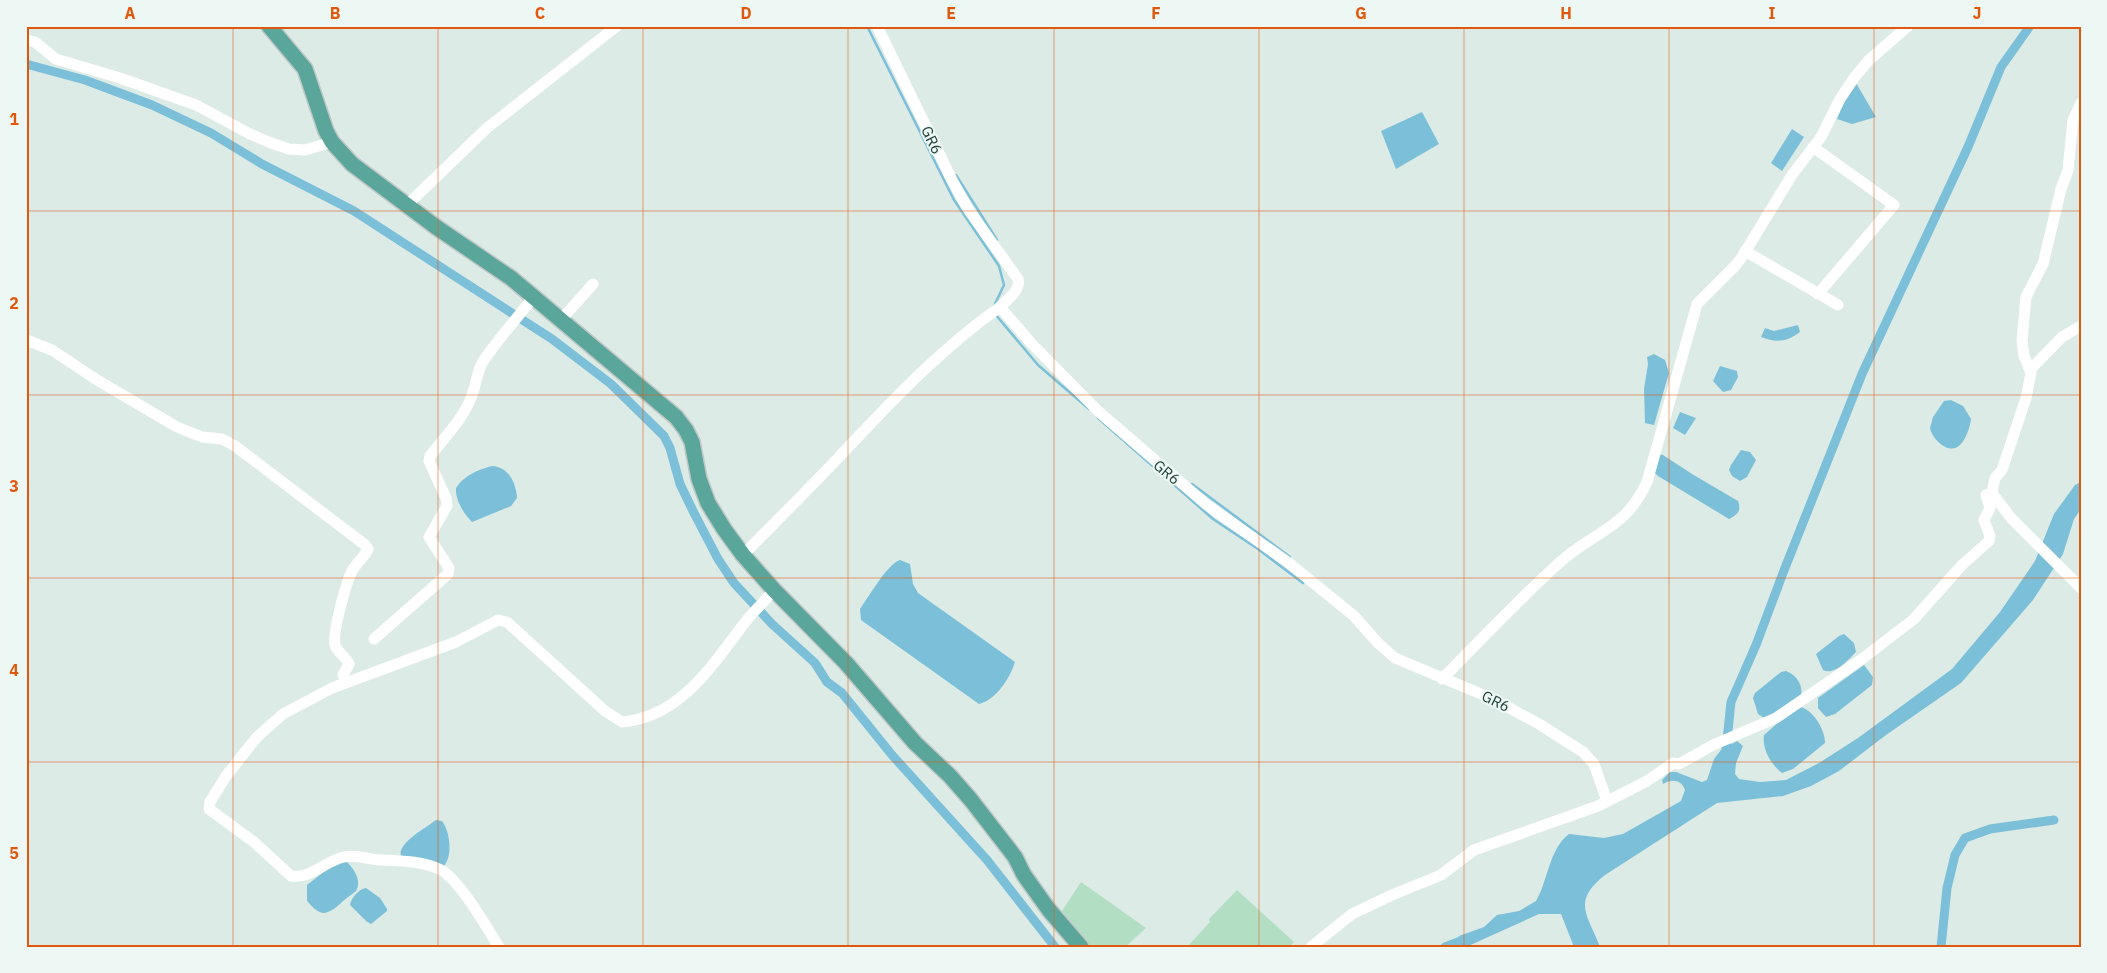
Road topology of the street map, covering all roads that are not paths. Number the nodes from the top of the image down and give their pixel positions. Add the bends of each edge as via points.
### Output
1 (269, 26) edge
2 (618, 26) edge
3 (877, 26) edge
4 (1908, 26) edge
5 (26, 40) edge
6 (2081, 104) edge
7 (332, 142) junction
8 (1813, 147) junction
9 (406, 206) junction
10 (1745, 251) junction
11 (593, 284) dead end
12 (1818, 294) junction
13 (534, 296) junction
14 (1838, 305) dead end
15 (1000, 307) junction
16 (561, 320) junction
17 (2081, 326) edge
18 (26, 340) edge
19 (2030, 370) junction
20 (1992, 493) junction
21 (743, 555) junction
22 (2081, 588) edge
23 (772, 592) junction
24 (374, 639) dead end
25 (1442, 679) junction
26 (346, 682) junction
27 (1607, 801) junction
28 (499, 947) edge
29 (1081, 947) edge
30 (1311, 947) edge

1 - 7 main road via 305,69
2 - 9 street via 487,128
3 - 15 street, GR6 via 968,209 1018,278 1017,289
4 - 8 street via 1868,61 1854,78
5 - 7 street via 34,42 56,59 196,105 271,143 305,150
6 - 19 street via 2073,120 2068,170 2043,264 2025,302 2022,348
7 - 9 main road via 352,164
8 - 10 street via 1792,174
8 - 12 street via 1894,205
9 - 13 main road
10 - 12 street
10 - 25 street via 1736,265 1697,304 1646,482 1633,507 1621,520 1560,562
11 - 16 street
12 - 14 street
13 - 16 main road
13 - 24 street via 483,361 465,409 430,456 429,461 447,506 429,537 450,568 448,574
15 - 21 street via 966,331 891,401
15 - 25 street, GR6 via 1099,412 1192,493 1289,563 1354,616 1395,658
16 - 21 main road via 681,424 692,442 699,479 708,503
17 - 19 street via 2062,337
18 - 26 street via 52,350 96,380 184,430 202,437 222,439 235,446 364,544 368,549 348,578 336,631 336,645 349,664 343,675
19 - 20 street via 2026,398
20 - 22 street via 2011,518
20 - 27 street via 1986,495 1990,508 1984,520 1989,541 1962,565 1914,620 1776,718 1669,766
21 - 23 main road
23 - 26 street via 692,688 662,711 633,721 622,722 605,711 502,619 456,642
23 - 29 main road via 846,663 915,743 971,800 1015,857 1049,910
25 - 27 street, GR6 via 1493,699 1582,752 1594,764
26 - 28 street via 282,714 257,736 226,776 209,809 254,842 291,876 300,878 346,856 397,860 440,869 456,883
27 - 30 street via 1474,850 1440,875 1352,914

